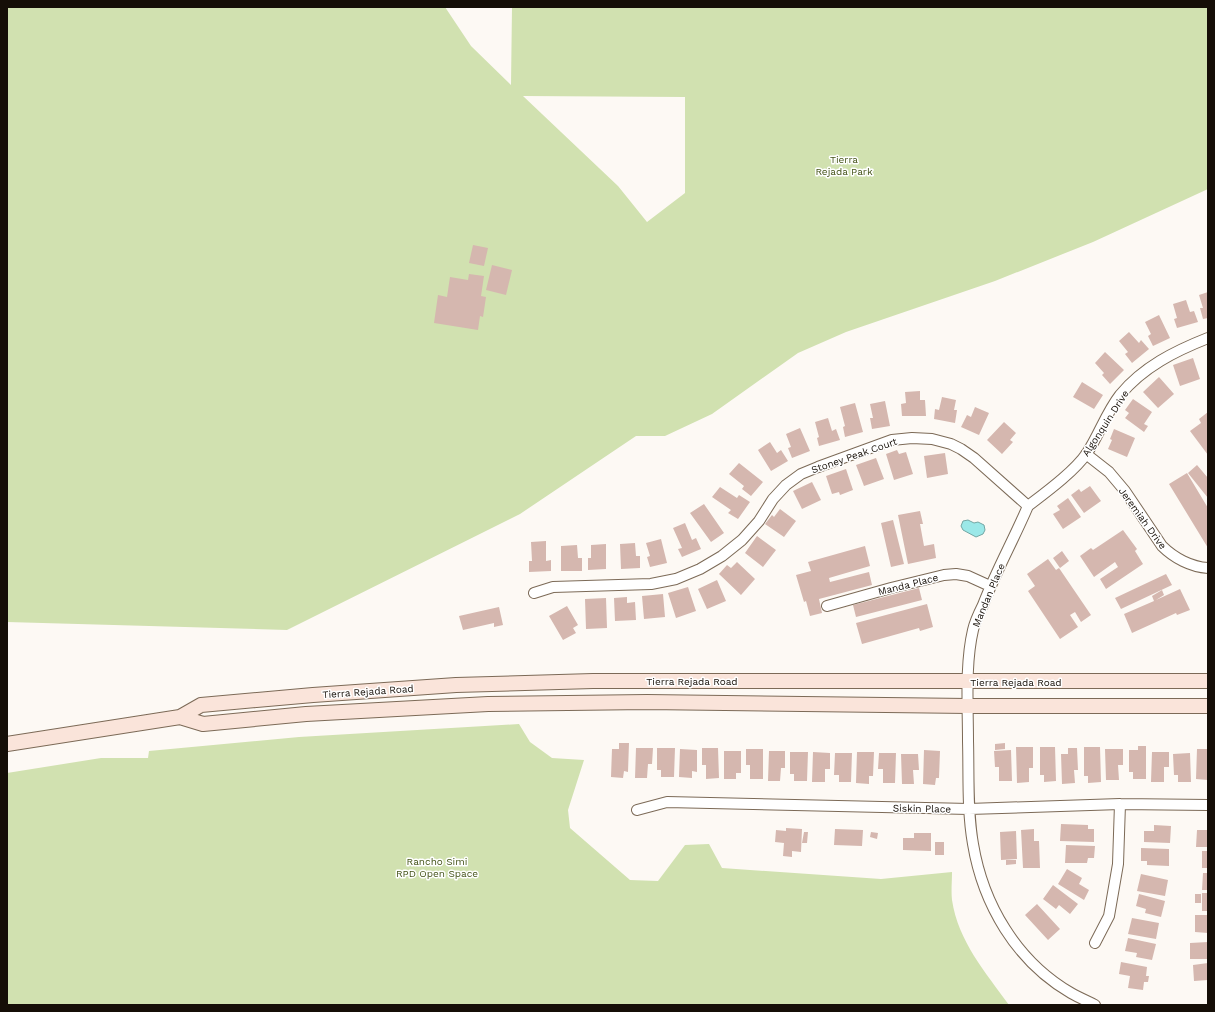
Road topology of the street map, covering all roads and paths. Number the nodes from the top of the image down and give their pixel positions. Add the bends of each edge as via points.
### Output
1 (1208, 338) edge
2 (1086, 454) junction
3 (1028, 506) junction
4 (1208, 568) edge
5 (990, 586) junction
6 (534, 593) dead end
7 (826, 606) dead end
8 (1208, 681) edge
9 (968, 682) junction
10 (968, 706) junction
11 (1208, 706) edge
12 (180, 717) junction
13 (7, 744) edge
14 (1120, 804) junction
15 (1208, 805) edge
16 (969, 809) junction
17 (637, 810) dead end
18 (1095, 943) dead end
19 (1095, 1005) edge

1 - 2 street, Algonquin Drive via 1176,351 1135,379 1120,396
2 - 3 street, Algonquin Drive via 1047,492
2 - 4 street, Jeremiah Drive via 1109,472 1125,491 1170,554
3 - 5 street, Mandan Place
3 - 6 street, Stoney Peak Court via 974,458 951,444 932,439 892,440 801,474 781,490 742,540 700,570 676,579 651,584 553,587
5 - 7 street, Manda Place via 968,576 944,575
5 - 9 street, Mandan Place via 970,641
8 - 9 main road, Tierra Rejada Road
9 - 10 street, Mandan Place
9 - 12 main road, Tierra Rejada Road via 593,681 456,685 201,705
10 - 11 main road, Tierra Rejada Road
10 - 12 main road, Tierra Rejada Road via 647,702 488,704 306,714 202,724
10 - 16 street, Mandan Place
12 - 13 main road, Tierra Rejada Road
14 - 15 street, Siskin Place
14 - 16 street, Siskin Place
14 - 18 street via 1118,864 1109,916
16 - 17 street, Siskin Place via 667,802
16 - 19 street, Mandan Place via 972,843 979,873 989,902 1004,928 1023,953 1045,974 1070,992

